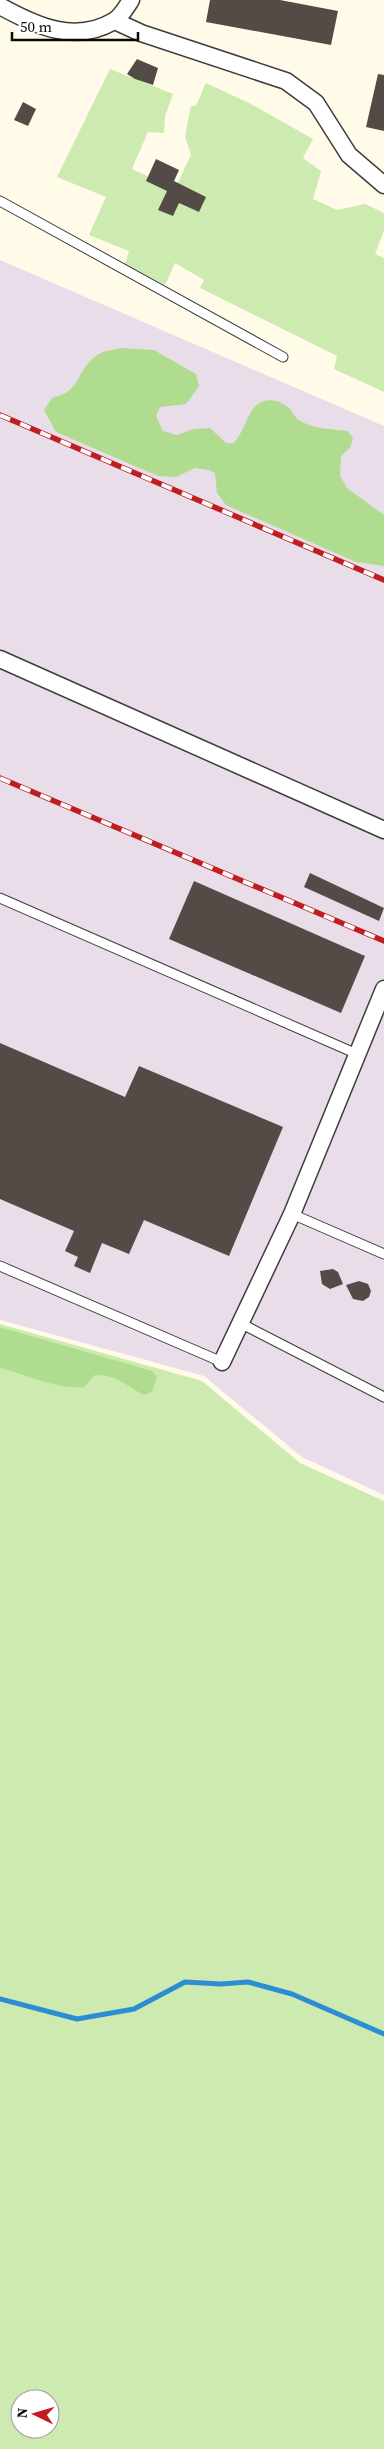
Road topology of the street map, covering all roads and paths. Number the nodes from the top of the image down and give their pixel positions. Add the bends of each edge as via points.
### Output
1 (132, 0) edge
2 (0, 6) edge
3 (115, 20) junction
4 (384, 185) edge
5 (0, 201) edge
6 (283, 357) dead end
7 (0, 659) edge
8 (384, 830) edge
9 (0, 898) edge
10 (384, 989) edge
11 (357, 1054) junction
12 (292, 1214) junction
13 (384, 1254) edge
14 (0, 1266) edge
15 (240, 1323) junction
16 (222, 1362) joint
17 (384, 1397) edge

1 - 3 street
2 - 3 street via 60,32 85,31
3 - 4 street via 141,33 286,81 316,103 349,155
5 - 6 lane
7 - 8 street
9 - 11 lane
10 - 11 street
11 - 12 street
12 - 13 lane
12 - 15 street
14 - 16 lane
15 - 16 street
15 - 17 lane

